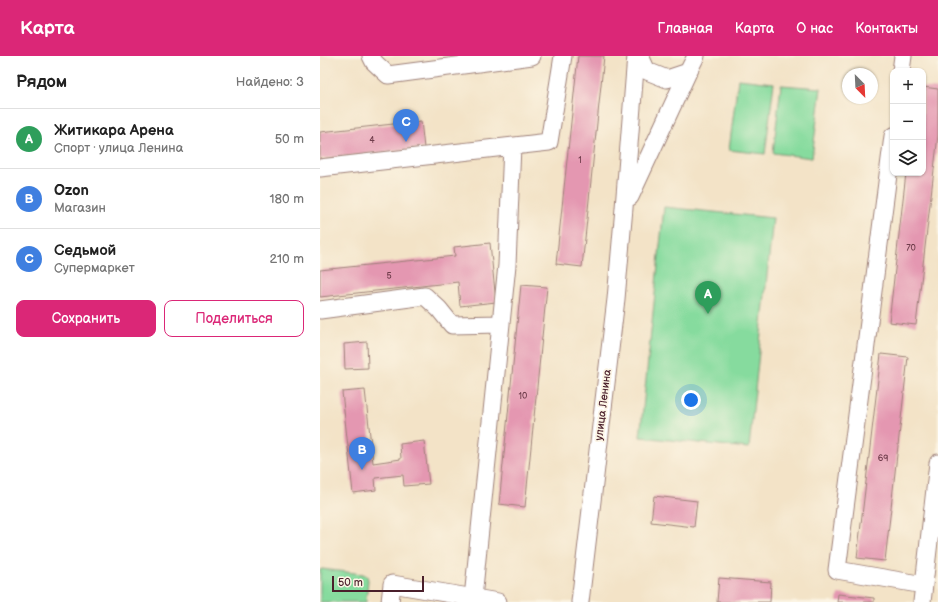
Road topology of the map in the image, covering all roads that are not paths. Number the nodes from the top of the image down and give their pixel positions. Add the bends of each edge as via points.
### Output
1 (371, 56) edge
2 (532, 56) edge
3 (563, 56) edge
4 (636, 56) edge
5 (640, 56) edge
6 (696, 56) edge
7 (903, 56) edge
8 (902, 68) edge
9 (688, 72) junction
10 (892, 140) edge
11 (512, 146) junction
12 (320, 168) edge
13 (624, 208) junction
14 (320, 310) edge
15 (501, 324) junction
16 (938, 463) edge
17 (932, 560) edge
18 (924, 585) junction
19 (473, 598) junction
20 (390, 602) edge
21 (498, 602) edge
22 (580, 602) edge
23 (922, 602) edge

1 - 2 street via 388,75
3 - 11 street via 549,142
4 - 13 street, улица Ленина
5 - 9 street via 646,71 667,79
6 - 9 street
7 - 8 street
9 - 13 street
10 - 18 street via 837,570
11 - 12 street
11 - 15 street via 507,265
13 - 22 street, улица Ленина via 616,299
14 - 15 street via 425,296 452,325
15 - 19 street
16 - 17 street
17 - 18 street
18 - 23 street
19 - 20 street via 392,584
19 - 21 street

